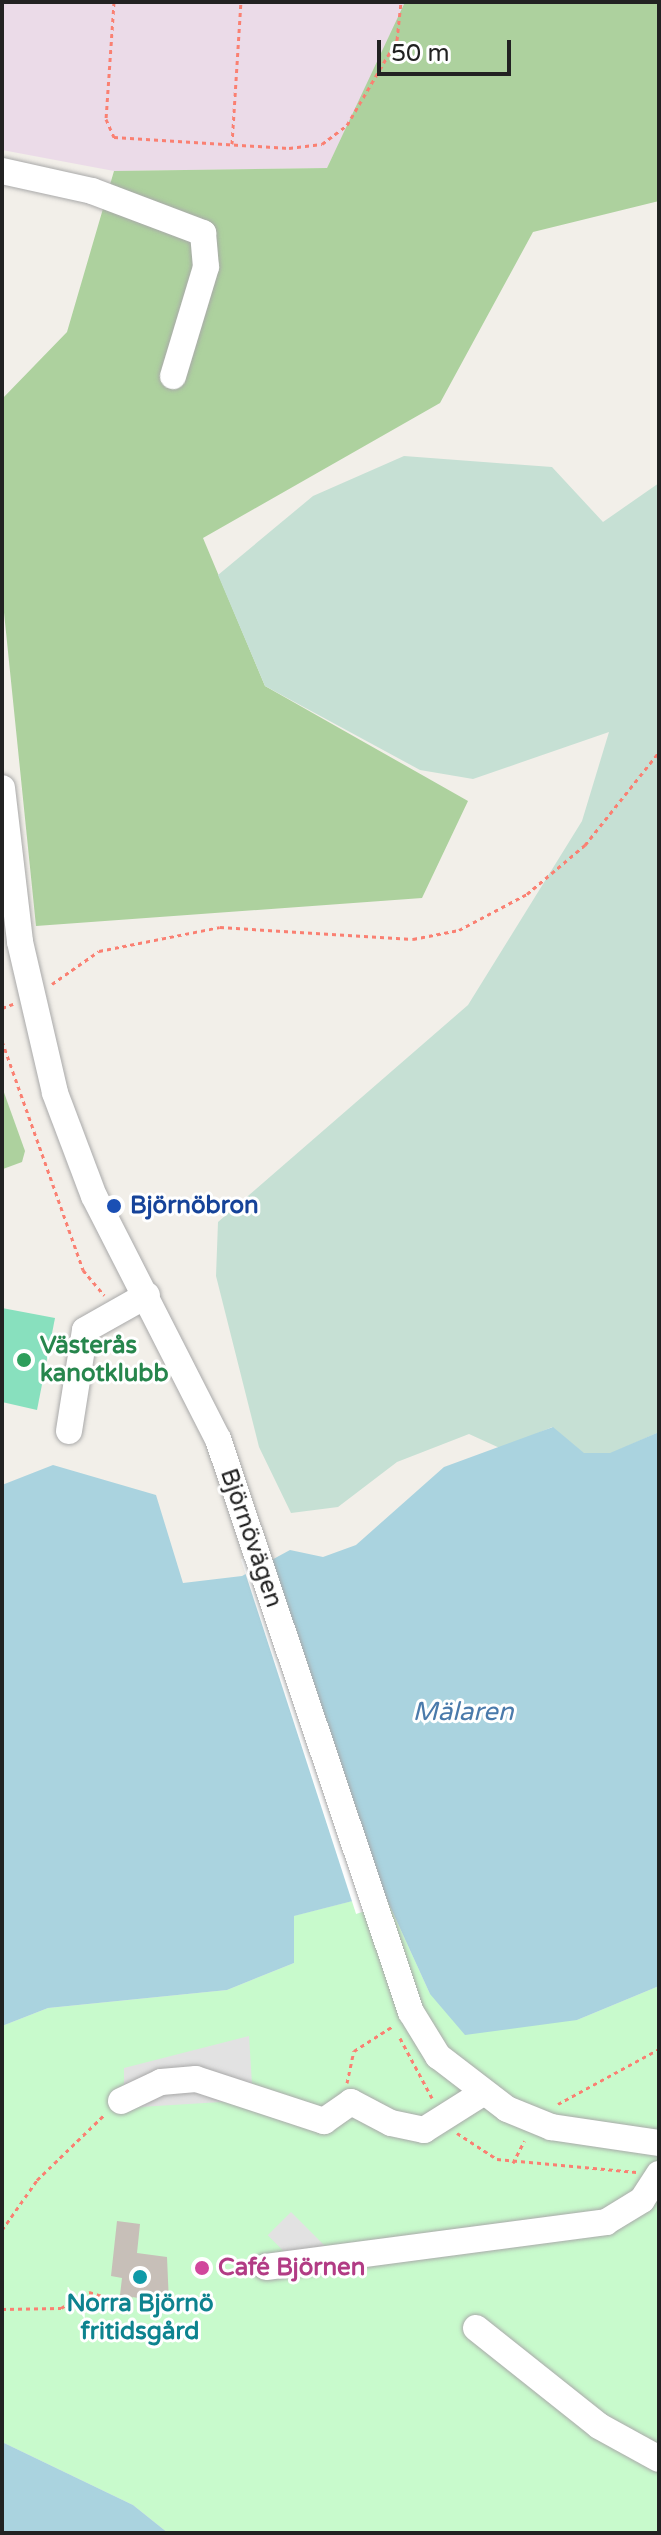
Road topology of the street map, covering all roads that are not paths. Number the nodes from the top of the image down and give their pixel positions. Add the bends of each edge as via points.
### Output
1 (2, 171) edge
2 (173, 376) dead end
3 (2, 788) edge
4 (147, 1295) junction
5 (69, 1431) dead end
6 (481, 2094) junction
7 (121, 2101) road end
8 (657, 2143) edge
9 (659, 2172) edge
10 (266, 2267) dead end
11 (476, 2328) dead end
12 (659, 2459) edge

1 - 2 street via 92,191 203,233 206,267
3 - 4 street, Björnövägen via 31,996 55,1093 94,1196
4 - 5 street via 85,1330
4 - 6 street, Björnövägen via 218,1439 411,2012 438,2056
6 - 7 street via 424,2130 391,2123 351,2102 324,2121 196,2079 161,2082
6 - 8 street, Björnövägen via 533,2122
8 - 9 street
9 - 10 street via 642,2200 606,2222
11 - 12 street via 599,2426

